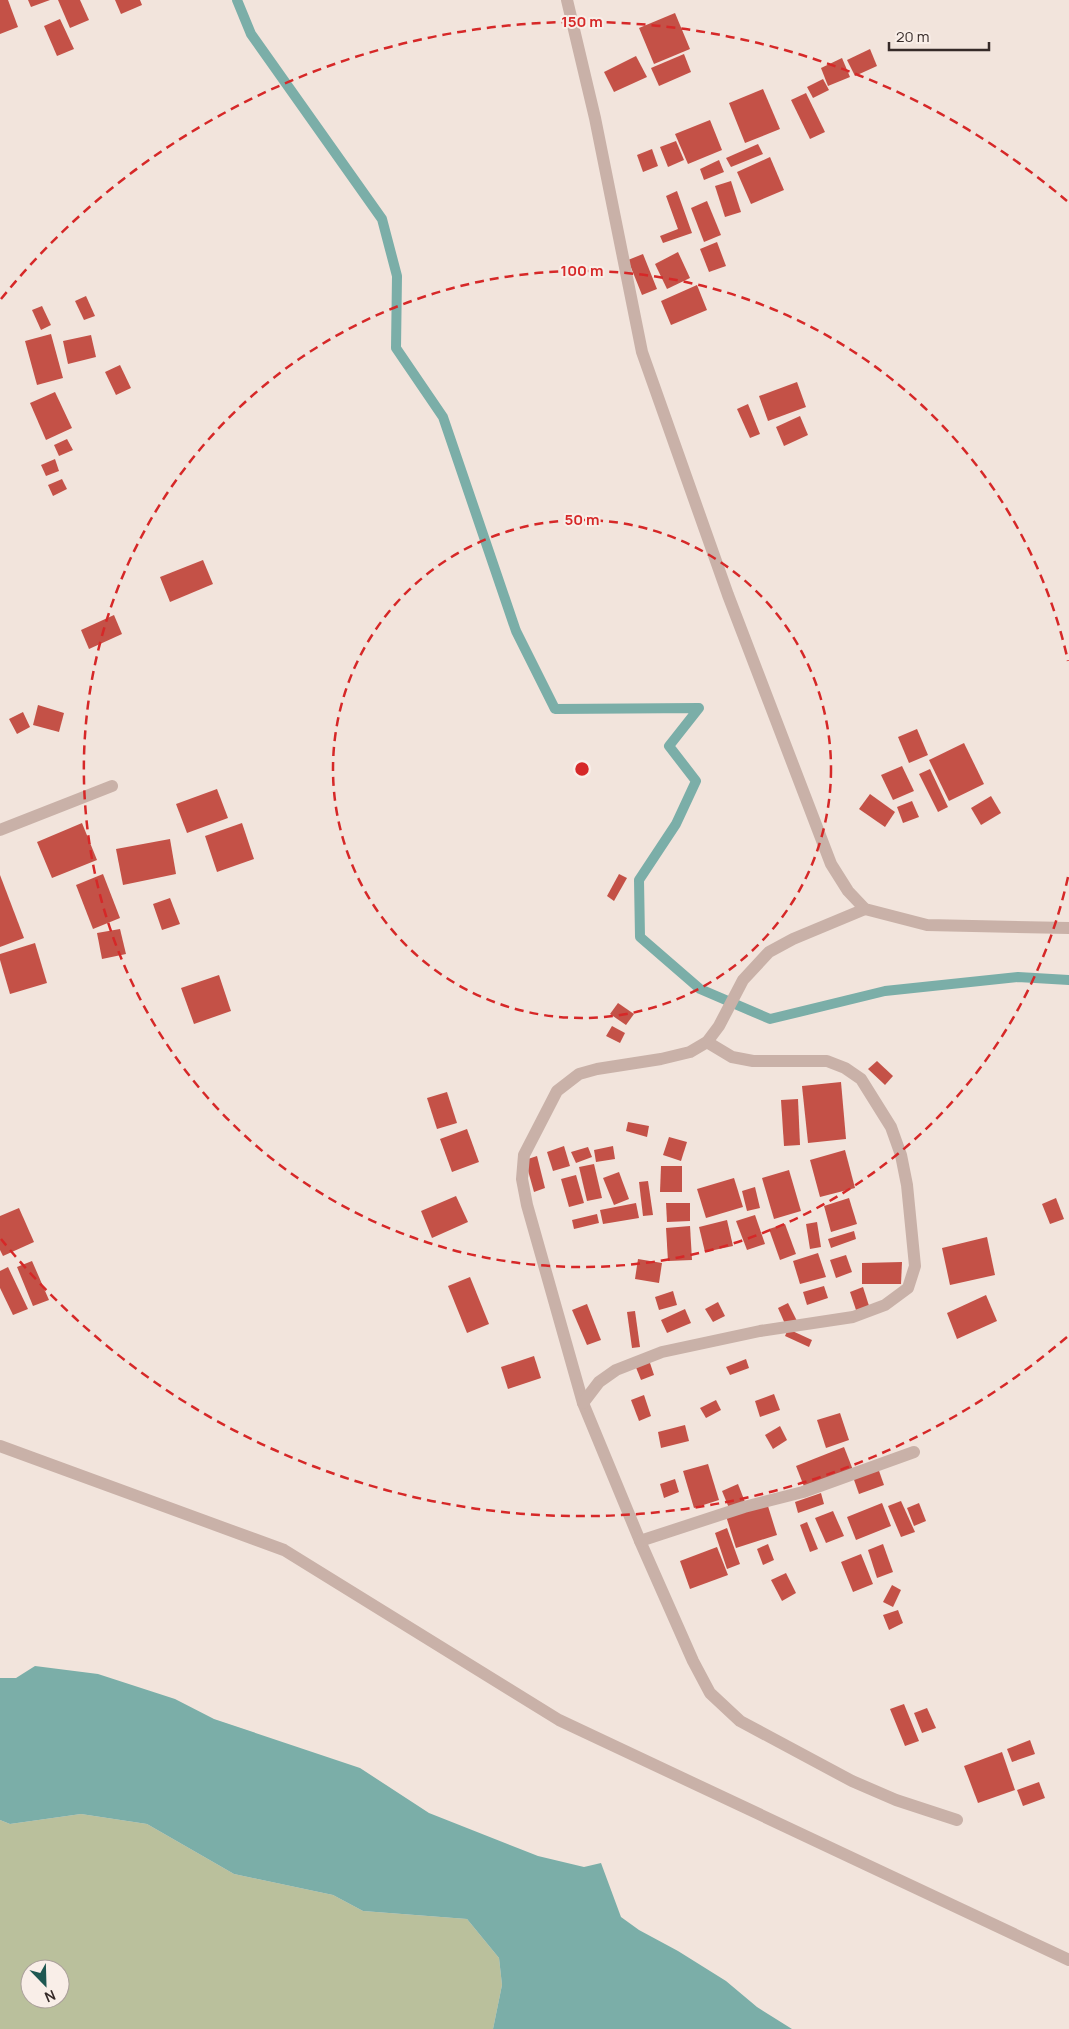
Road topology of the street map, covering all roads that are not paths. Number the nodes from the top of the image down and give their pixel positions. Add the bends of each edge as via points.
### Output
1 (567, 0) edge
2 (112, 786) dead end
3 (0, 830) edge
4 (865, 909) junction
5 (1069, 928) edge
6 (707, 1042) junction
7 (584, 1403) junction
8 (0, 1446) edge
9 (914, 1452) dead end
10 (640, 1540) junction
11 (957, 1820) dead end
12 (1069, 1960) edge

1 - 4 street via 595,118 642,352 728,595 831,864 848,891
2 - 3 street
4 - 5 street via 927,925
4 - 6 street via 769,952 744,980
6 - 7 street via 690,1052 579,1074 557,1091 524,1155 522,1178 526,1205
6 - 7 street via 732,1057 827,1061 861,1079 891,1127 901,1155 915,1266 908,1288 885,1306 853,1317 760,1331 662,1352 616,1370 599,1382
7 - 10 street
8 - 12 street via 284,1550 559,1720
9 - 10 street via 803,1492
10 - 11 street via 710,1693 740,1721 852,1781

